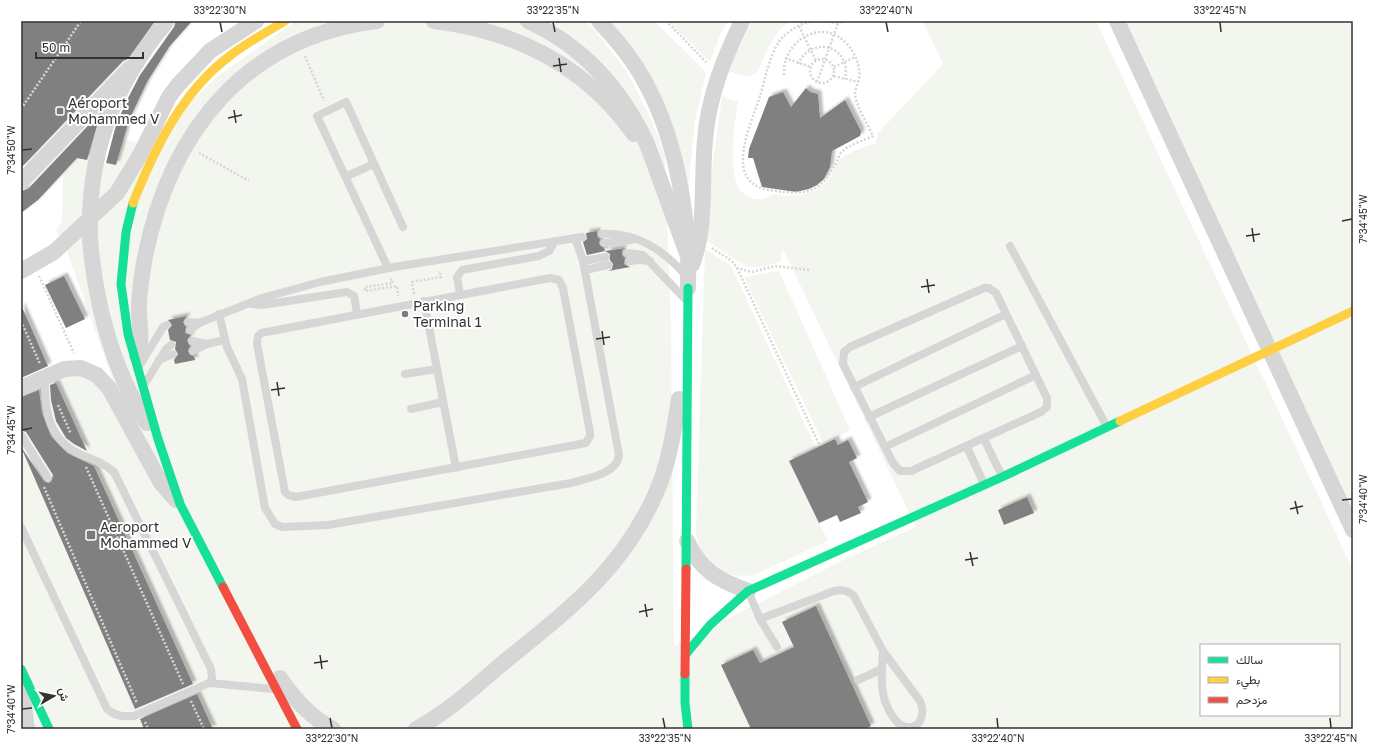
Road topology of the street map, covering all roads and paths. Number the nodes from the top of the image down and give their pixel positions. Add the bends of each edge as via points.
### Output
1 (81, 21) edge
2 (167, 21) edge
3 (256, 21) edge
4 (285, 21) edge
5 (377, 21) edge
6 (434, 21) edge
7 (528, 21) edge
8 (599, 21) edge
9 (666, 21) edge
10 (742, 21) edge
11 (844, 21) edge
12 (1116, 21) edge
13 (838, 24) junction
14 (799, 26) junction
15 (804, 36) junction
16 (834, 36) junction
17 (226, 48) junction
18 (830, 48) junction
19 (810, 49) junction
20 (855, 57) junction
21 (785, 58) junction
22 (825, 59) junction
23 (816, 61) junction
24 (136, 62) junction
25 (844, 62) junction
26 (798, 64) junction
27 (811, 67) junction
28 (834, 67) junction
29 (720, 72) junction
30 (784, 75) dead end
31 (834, 76) junction
32 (845, 79) junction
33 (817, 82) junction
34 (858, 82) junction
35 (21, 109) edge
36 (185, 145) junction
37 (145, 157) junction
38 (653, 162) junction
39 (374, 164) junction
40 (347, 176) junction
41 (249, 181) dead end
42 (21, 182) edge
43 (403, 227) dead end
44 (602, 234) dead end
45 (634, 239) junction
46 (555, 241) junction
47 (604, 243) dead end
48 (700, 243) junction
49 (1010, 246) dead end
50 (688, 256) junction
51 (606, 257) dead end
52 (628, 257) dead end
53 (583, 261) junction
54 (608, 266) dead end
55 (28, 268) edge
56 (388, 268) junction
57 (737, 268) junction
58 (585, 270) junction
59 (809, 270) dead end
60 (441, 277) dead end
61 (412, 282) dead end
62 (369, 283) dead end
63 (397, 286) dead end
64 (688, 289) junction
65 (460, 294) junction
66 (424, 301) junction
67 (251, 304) junction
68 (1353, 311) edge
69 (358, 313) junction
70 (219, 314) junction
71 (1006, 314) junction
72 (21, 321) edge
73 (189, 326) dead end
74 (168, 329) dead end
75 (224, 340) junction
76 (192, 341) dead end
77 (207, 344) junction
78 (171, 345) dead end
79 (1022, 346) junction
80 (1270, 350) junction
81 (193, 351) dead end
82 (173, 354) dead end
83 (687, 354) junction
84 (159, 360) junction
85 (137, 364) junction
86 (81, 368) junction
87 (437, 369) junction
88 (44, 372) junction
89 (405, 374) dead end
90 (1036, 375) junction
91 (143, 386) junction
92 (854, 387) junction
93 (21, 388) edge
94 (443, 402) junction
95 (57, 404) dead end
96 (410, 409) dead end
97 (869, 417) junction
98 (1108, 427) junction
99 (21, 435) edge
100 (73, 439) dead end
101 (158, 439) junction
102 (984, 439) junction
103 (819, 444) dead end
104 (967, 446) junction
105 (884, 448) junction
106 (82, 460) dead end
107 (456, 468) junction
108 (1002, 477) junction
109 (45, 481) joint
110 (984, 485) junction
111 (180, 504) junction
112 (21, 527) edge
113 (1353, 530) edge
114 (686, 539) junction
115 (748, 592) junction
116 (760, 619) junction
117 (253, 646) junction
118 (777, 647) dead end
119 (883, 651) junction
120 (686, 654) junction
121 (21, 669) edge
122 (882, 669) junction
123 (858, 680) dead end
124 (21, 682) edge
125 (209, 683) junction
126 (184, 686) dead end
127 (276, 690) junction
128 (191, 700) dead end
129 (685, 703) junction
130 (138, 707) dead end
131 (142, 715) dead end
132 (26, 729) edge
133 (49, 729) edge
134 (148, 729) edge
135 (204, 729) edge
136 (297, 729) edge
137 (333, 729) edge
138 (416, 729) edge
139 (688, 729) edge
140 (696, 729) edge

1 - 35 path
2 - 24 street, bridge
3 - 17 street
4 - 17 street via 262,34
5 - 36 street via 316,34 298,41 264,62 228,91
6 - 38 street via 500,34 558,61 592,88 615,111
7 - 38 street via 566,43 607,80 639,127
8 - 50 street via 630,58 645,82 667,132 680,186
9 - 29 path via 706,63
10 - 29 street
11 - 13 path
12 - 80 street
13 - 14 path via 810,21
13 - 16 path
14 - 15 path
14 - 34 path via 782,38 775,50 745,146 743,169 746,178 752,184 761,188 796,193 810,190 822,184 842,151 873,136 856,97
15 - 16 path via 814,33
15 - 19 path
15 - 21 path via 793,45
16 - 18 path
16 - 20 path via 842,39
17 - 37 street via 198,61 169,97
18 - 19 path
18 - 22 path
18 - 25 path via 841,56
19 - 23 path
19 - 26 path
20 - 25 path
20 - 34 path via 860,74
21 - 26 path
21 - 30 path
22 - 23 path
22 - 28 path
22 - 33 path
23 - 27 path
24 - 42 street, bridge
24 - 101 street, bridge via 115,100 101,141 91,192 90,239 95,286 107,332 134,398
25 - 28 path
25 - 32 path
26 - 27 path
27 - 33 path via 813,79
28 - 31 path
29 - 48 street via 705,139
31 - 32 path
31 - 33 path via 830,81
32 - 34 path
36 - 41 path
36 - 85 street via 164,191 151,232 142,275
37 - 55 street via 117,193 54,252
37 - 85 street via 126,232 122,261 124,312
38 - 50 street
39 - 40 lane
39 - 40 lane via 346,102 317,116
39 - 43 lane
40 - 56 lane
44 - 45 lane via 618,234
45 - 47 lane
45 - 64 lane via 663,253
46 - 53 lane via 579,238
46 - 56 lane
46 - 65 lane via 549,251 539,256 462,270 457,277
48 - 57 path via 715,249 732,261
48 - 64 street
49 - 98 lane
50 - 64 street
51 - 53 lane
52 - 64 lane via 650,262
53 - 58 lane
54 - 58 lane
55 - 86 path
56 - 67 lane via 284,292
57 - 59 path via 752,272 775,266
57 - 103 path
58 - 75 lane via 619,458 616,465 605,473 571,483 328,525 286,528 278,526 265,508 242,380
60 - 61 path
62 - 63 path via 392,279 393,283 365,287 365,290
64 - 83 street
65 - 66 lane
65 - 107 lane via 550,278 559,280 563,288 590,436 582,445
66 - 69 lane
66 - 87 lane
67 - 69 lane via 262,305 347,292 354,296
67 - 70 lane
68 - 80 street
69 - 107 lane via 265,331 257,340 285,492 296,497
70 - 73 lane
70 - 75 lane
71 - 79 lane
71 - 92 lane
71 - 92 lane via 996,293 984,288 850,347 844,352 842,360
72 - 88 path
74 - 85 lane
75 - 77 lane
76 - 77 lane
77 - 81 lane
78 - 84 lane
79 - 90 lane
79 - 97 lane
80 - 98 street
80 - 113 street
82 - 84 lane
83 - 114 street
83 - 138 street via 673,440 657,492 640,527 621,555 600,580 553,622 444,712
84 - 91 lane
85 - 91 street
86 - 88 street
86 - 111 street via 97,375 109,388 161,483
87 - 89 lane
87 - 94 lane
88 - 93 street
88 - 125 lane via 45,404 53,428 69,448 102,462 114,472 211,670 212,679
90 - 102 lane via 1048,402 1045,410
90 - 105 lane
91 - 101 street
92 - 97 lane
94 - 96 lane
94 - 107 lane
95 - 100 path
97 - 105 lane
98 - 108 street
99 - 109 lane
101 - 111 street
102 - 104 lane
102 - 108 lane
104 - 105 lane via 906,472 895,468
104 - 110 lane
106 - 126 path
108 - 110 street
109 - 130 path
110 - 115 street
111 - 117 street
112 - 125 lane via 107,709 115,715 134,716
114 - 115 street via 693,555 705,569 719,580
114 - 120 street
115 - 116 lane
115 - 120 street via 710,625
116 - 118 lane
116 - 119 lane via 834,591 845,590 854,596
117 - 127 street
117 - 137 street via 273,668 297,702 320,722
119 - 122 lane
119 - 122 lane via 920,701 923,716 918,723 903,726 893,716 884,695
120 - 129 street
121 - 133 street
122 - 123 lane
124 - 132 street
125 - 127 lane
127 - 136 street
128 - 135 path
129 - 139 street
129 - 140 street
131 - 134 path

